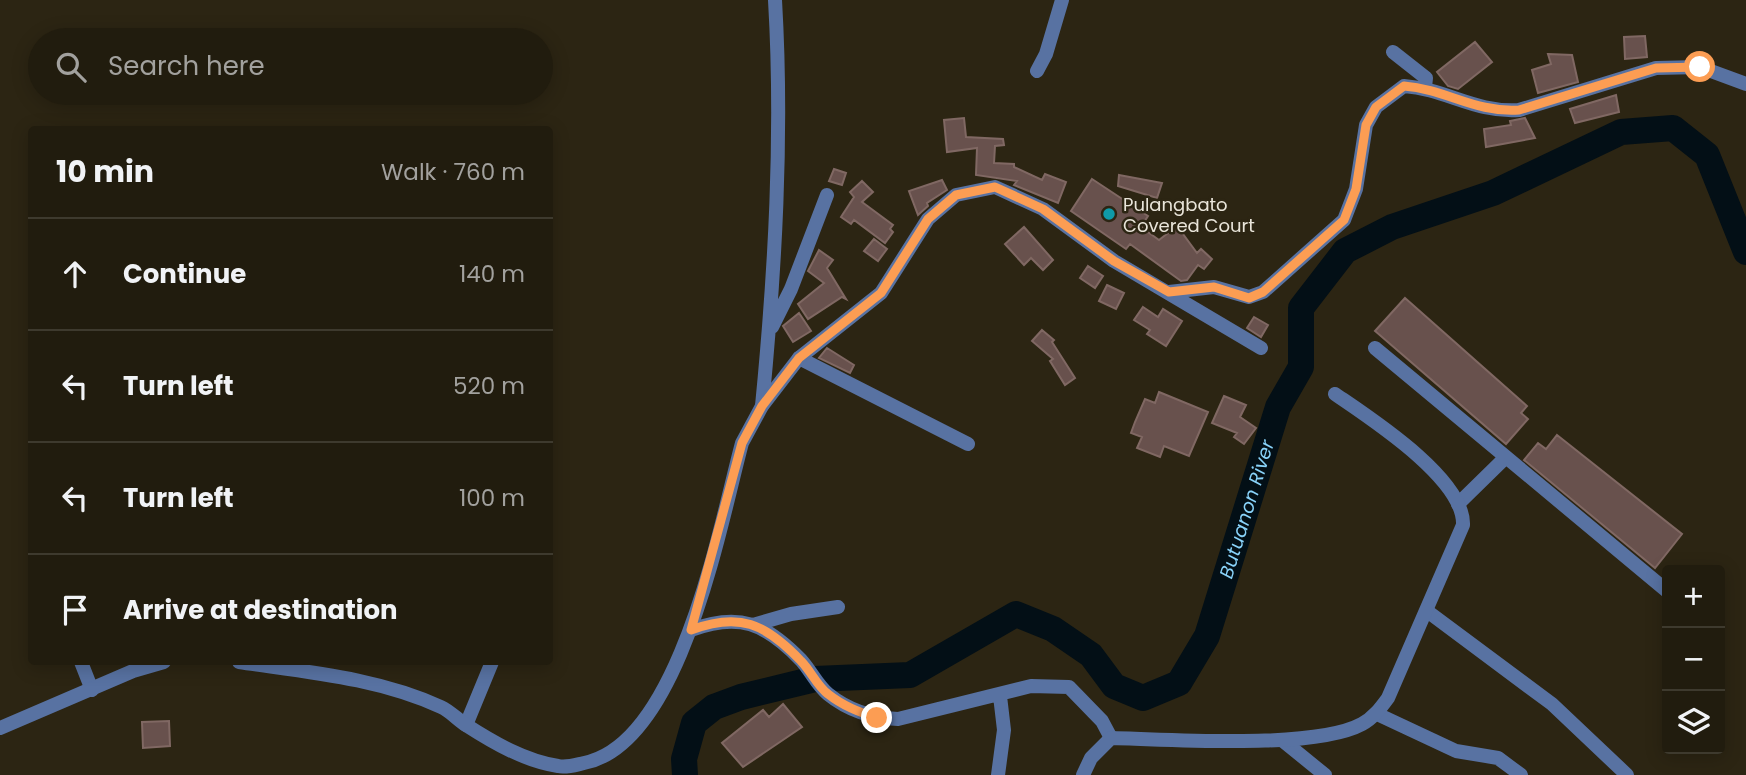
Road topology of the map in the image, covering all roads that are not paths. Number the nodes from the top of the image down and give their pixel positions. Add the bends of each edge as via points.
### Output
1 (775, 0) edge
2 (1062, 0) edge
3 (1393, 52) dead end
4 (1037, 71) dead end
5 (1746, 84) edge
6 (1425, 87) junction
7 (827, 195) dead end
8 (1169, 292) junction
9 (769, 332) junction
10 (1261, 348) dead end
11 (1375, 348) dead end
12 (799, 358) junction
13 (1335, 394) dead end
14 (762, 406) junction
15 (968, 444) dead end
16 (1505, 458) junction
17 (1458, 504) junction
18 (1662, 587) edge
19 (838, 607) dead end
20 (1427, 611) junction
21 (753, 625) junction
22 (691, 630) junction
23 (82, 665) edge
24 (154, 665) edge
25 (258, 665) edge
26 (491, 665) edge
27 (92, 690) junction
28 (1000, 696) junction
29 (1377, 714) junction
30 (466, 725) junction
31 (0, 728) edge
32 (1111, 738) junction
33 (1282, 740) junction
34 (998, 775) edge
35 (1083, 775) edge
36 (1325, 775) edge
37 (1521, 775) edge
38 (1627, 775) edge

1 - 9 street via 779,64
2 - 4 street
3 - 6 street via 1426,78
5 - 6 street via 1700,67 1656,68 1519,110 1495,112
6 - 8 street via 1404,86 1376,107 1366,125 1356,189 1344,220 1263,292 1249,298 1214,287
7 - 9 street
8 - 10 street
8 - 12 street via 1114,261 1043,209 995,187 956,195 928,219 881,293
9 - 14 street
11 - 16 street
12 - 14 street
12 - 15 street
13 - 17 street via 1431,467
14 - 22 street via 742,443
16 - 17 street
16 - 18 street
17 - 20 street via 1462,525
19 - 21 street
20 - 29 street
20 - 38 street via 1552,704
21 - 22 street via 718,620
21 - 28 street via 801,660 826,693 850,709 877,718 898,719
22 - 30 street via 672,674 643,721 623,743 595,761 561,767 527,759
23 - 27 street
24 - 27 street
25 - 30 street via 376,684 443,708
26 - 30 street
27 - 31 street
28 - 32 street via 1031,686 1069,687 1102,721
28 - 34 street via 1004,730
29 - 33 street via 1360,725
29 - 37 street via 1456,751 1498,758
32 - 33 street
32 - 35 street via 1091,758
33 - 36 street

